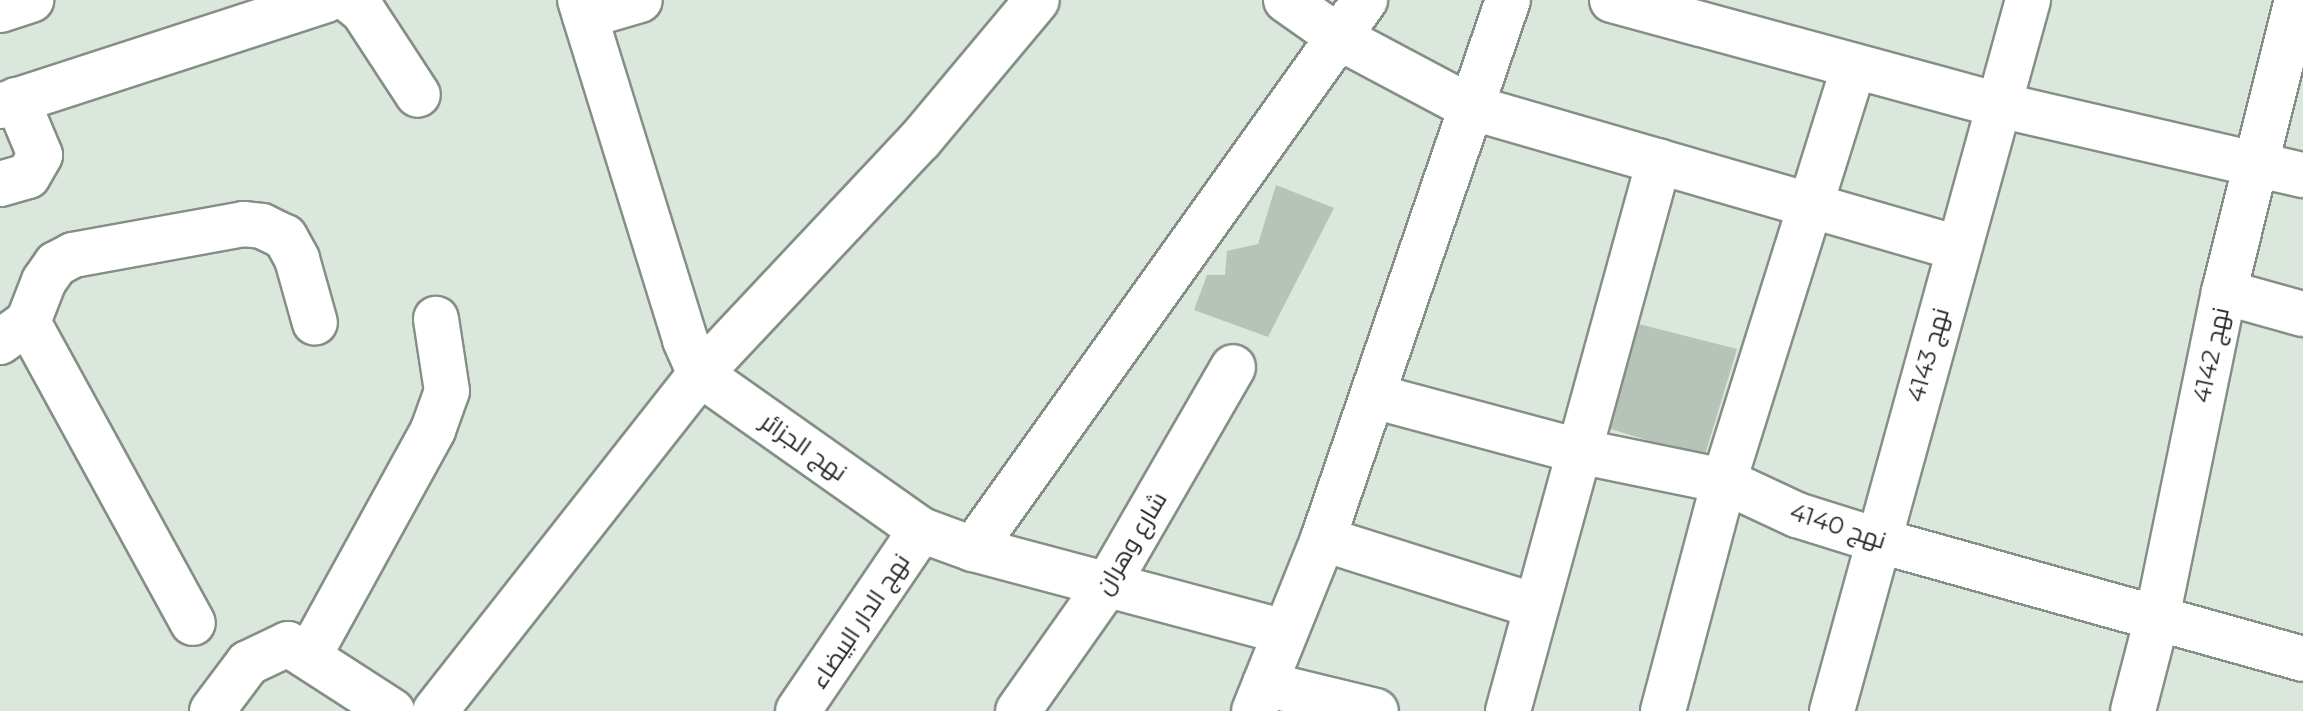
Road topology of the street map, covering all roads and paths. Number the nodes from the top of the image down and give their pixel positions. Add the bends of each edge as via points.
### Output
1 (31, 0) edge
2 (326, 0) edge
3 (349, 0) edge
4 (640, 0) edge
5 (1037, 0) edge
6 (1286, 0) edge
7 (1365, 0) edge
8 (1508, 0) edge
9 (1612, 0) edge
10 (2028, 0) edge
11 (2297, 0) edge
12 (582, 8) edge
13 (0, 10) edge
14 (1340, 38) junction
15 (1854, 66) junction
16 (418, 95) dead end
17 (9, 103) edge
18 (1999, 105) junction
19 (1470, 107) junction
20 (1659, 161) junction
21 (2256, 163) junction
22 (2303, 175) edge
23 (0, 184) edge
24 (1809, 202) junction
25 (1958, 248) junction
26 (2224, 292) junction
27 (2303, 314) edge
28 (436, 319) dead end
29 (315, 323) dead end
30 (14, 332) edge
31 (1233, 367) dead end
32 (700, 374) junction
33 (1373, 396) junction
34 (1578, 451) junction
35 (1724, 481) junction
36 (921, 530) junction
37 (1323, 539) junction
38 (1877, 540) junction
39 (973, 549) junction
40 (1109, 582) junction
41 (1535, 606) junction
42 (2157, 618) junction
43 (193, 623) dead end
44 (1284, 632) junction
45 (310, 654) junction
46 (2303, 659) edge
47 (1259, 697) edge
48 (1675, 708) edge
49 (212, 711) edge
50 (392, 711) edge
51 (435, 711) edge
52 (798, 711) edge
53 (1018, 711) edge
54 (1376, 711) edge
55 (1508, 711) edge
56 (1832, 711) edge
57 (2133, 711) edge

1 - 13 street
2 - 17 street
3 - 16 street via 363,11
4 - 12 street
5 - 32 street via 920,140
6 - 14 street
7 - 14 street
8 - 19 street
9 - 15 street
10 - 18 street, نهج 4143
11 - 21 street, نهج 4142
12 - 32 street
14 - 19 street
14 - 39 street
15 - 18 street
15 - 24 street
17 - 23 street via 40,155 28,176
18 - 21 street
18 - 25 street, نهج 4143
19 - 20 street
19 - 33 street
20 - 24 street
20 - 34 street
21 - 22 street
21 - 26 street, نهج 4142
24 - 25 street
24 - 35 street
25 - 38 street, نهج 4143
26 - 27 street
26 - 42 street, نهج 4142
28 - 45 street via 447,391 433,430
29 - 30 street via 297,259 285,237 243,224 73,255 56,264
30 - 43 street
31 - 40 street, شارع وهران
32 - 36 street, نهج الجزائر
32 - 51 street
33 - 34 street, نهج 4140
33 - 37 street
34 - 35 street, نهج 4140
34 - 41 street
35 - 38 street, نهج 4140 via 1797,515
35 - 48 street
36 - 39 street, نهج الجزائر
36 - 52 street, نهج الدار البيضاء
37 - 41 street
37 - 44 street
38 - 42 street, نهج 4140
38 - 56 street, نهج 4143
39 - 40 street, نهج الجزائر
40 - 44 street, نهج الجزائر
40 - 53 street, شارع وهران
41 - 55 street
42 - 46 street, نهج 4140
42 - 57 street, نهج 4142
44 - 47 street
45 - 49 street via 288,644 271,648 248,663
45 - 50 street
47 - 54 street

